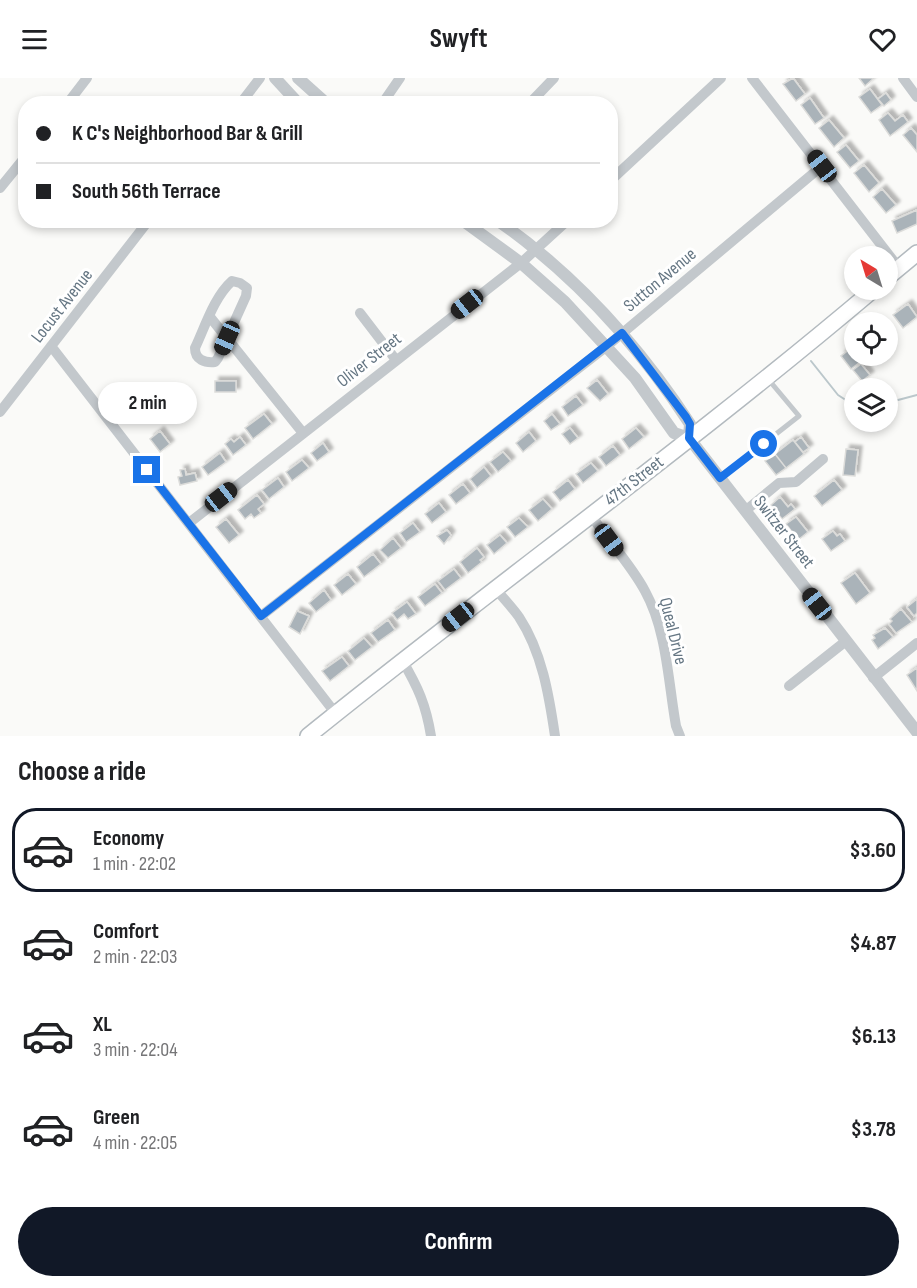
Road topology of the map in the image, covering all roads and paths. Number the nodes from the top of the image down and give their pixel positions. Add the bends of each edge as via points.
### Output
1 (87, 78) edge
2 (260, 78) edge
3 (275, 78) edge
4 (298, 78) edge
5 (400, 78) edge
6 (554, 78) edge
7 (721, 78) edge
8 (752, 78) edge
9 (903, 78) edge
10 (73, 96) edge
11 (246, 96) edge
12 (292, 96) edge
13 (318, 96) edge
14 (388, 96) edge
15 (537, 96) edge
16 (917, 97) edge
17 (18, 166) edge
18 (822, 166) junction
19 (618, 174) edge
20 (0, 189) edge
21 (143, 228) edge
22 (473, 228) edge
23 (507, 228) edge
24 (559, 228) edge
25 (876, 246) edge
26 (536, 250) junction
27 (917, 253) edge
28 (521, 262) junction
29 (898, 268) edge
30 (861, 300) edge
31 (360, 313) dead end
32 (210, 317) junction
33 (622, 333) junction
34 (227, 338) junction
35 (51, 346) junction
36 (608, 346) junction
37 (396, 360) junction
38 (767, 378) junction
39 (0, 412) edge
40 (303, 433) junction
41 (689, 438) junction
42 (823, 459) dead end
43 (720, 478) junction
44 (745, 511) junction
45 (591, 515) junction
46 (189, 523) junction
47 (495, 588) junction
48 (261, 616) junction
49 (846, 641) junction
50 (917, 643) edge
51 (402, 660) junction
52 (873, 678) junction
53 (789, 686) dead end
54 (336, 714) junction
55 (917, 732) edge
56 (308, 736) edge
57 (431, 736) edge
58 (555, 736) edge
59 (680, 736) edge

1 - 10 street
2 - 11 street
3 - 12 street
4 - 13 street
5 - 14 street
6 - 15 street
7 - 19 street
8 - 18 street
9 - 16 street
17 - 20 street
18 - 25 street
18 - 33 street, Sutton Avenue
21 - 35 street, Locust Avenue
22 - 28 street
23 - 26 street
24 - 26 street, Oliver Street
26 - 28 street, Oliver Street
26 - 33 street
27 - 29 main road
28 - 36 street
28 - 37 street, Oliver Street
30 - 38 main road, 47th Street
31 - 37 street
32 - 34 street
32 - 34 street via 195,348 200,360 215,362
32 - 34 street via 232,282 247,288
33 - 36 street, Sutton Avenue
33 - 41 street via 690,424
34 - 40 street
35 - 39 street, Locust Avenue
35 - 46 street
36 - 41 street via 674,433
36 - 48 street, Sutton Avenue
37 - 40 street, Oliver Street
38 - 41 main road, 47th Street
38 - 43 lane via 799,416
40 - 46 street, Oliver Street
41 - 43 street, Switzer Street
41 - 45 main road, 47th Street
42 - 44 street via 796,482 779,483
43 - 44 street, Switzer Street
44 - 49 street, Switzer Street
45 - 47 main road, 47th Street
45 - 59 street, Queal Drive via 633,571 656,615
46 - 48 street
47 - 51 main road, 47th Street
47 - 58 street via 519,618 545,676
48 - 54 street
49 - 52 street, Switzer Street
49 - 53 street
50 - 52 street
51 - 54 main road, 47th Street
51 - 57 street via 427,710
52 - 55 street, Switzer Street
54 - 56 main road, 47th Street

